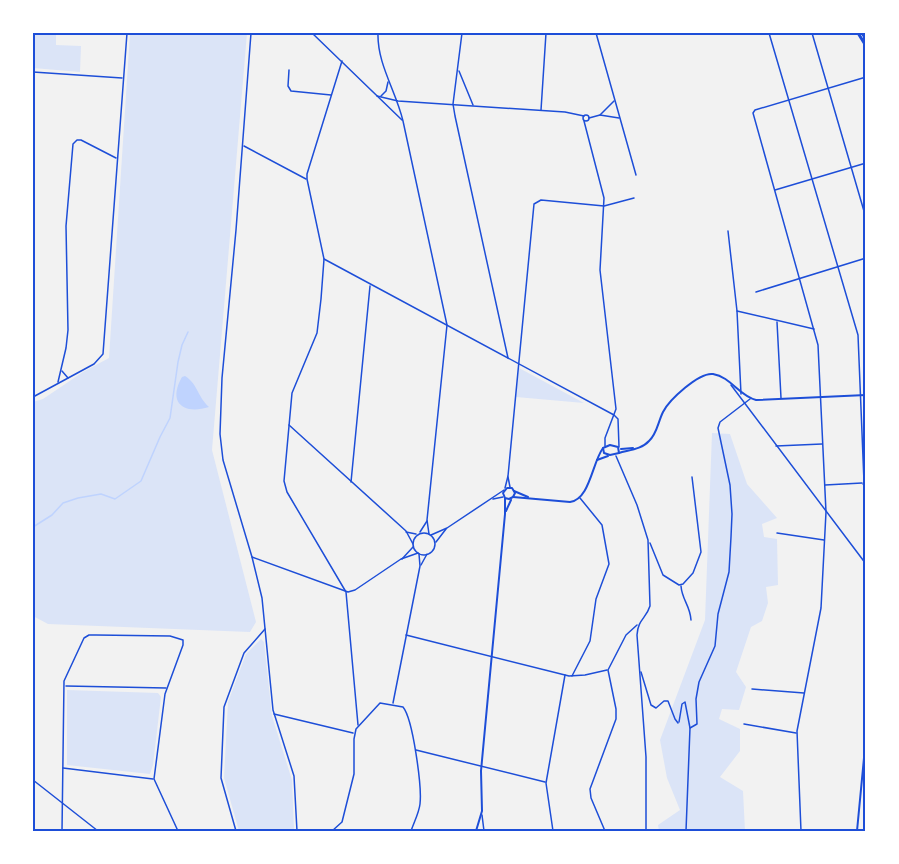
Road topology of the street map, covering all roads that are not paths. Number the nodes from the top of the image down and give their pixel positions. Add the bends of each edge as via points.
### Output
1 (127, 33) edge
2 (251, 33) edge
3 (312, 33) edge
4 (378, 33) edge
5 (462, 33) edge
6 (546, 33) edge
7 (596, 33) edge
8 (770, 33) edge
9 (812, 33) edge
10 (860, 33) edge
11 (866, 39) edge
12 (866, 46) edge
13 (342, 61) junction
14 (289, 70) dead end
15 (458, 70) junction
16 (33, 72) edge
17 (866, 77) edge
18 (122, 78) junction
19 (389, 80) junction
20 (828, 89) junction
21 (332, 95) junction
22 (379, 96) junction
23 (398, 100) junction
24 (789, 100) junction
25 (615, 101) junction
26 (453, 104) junction
27 (474, 105) junction
28 (541, 110) junction
29 (600, 115) junction
30 (584, 116) junction
31 (589, 118) junction
32 (620, 118) junction
33 (404, 121) junction
34 (584, 121) junction
35 (243, 145) junction
36 (117, 158) junction
37 (866, 163) edge
38 (851, 167) junction
39 (636, 175) dead end
40 (307, 179) junction
41 (812, 179) junction
42 (774, 190) junction
43 (634, 198) dead end
44 (604, 206) junction
45 (866, 218) edge
46 (728, 231) dead end
47 (866, 258) edge
48 (324, 259) junction
49 (838, 266) junction
50 (800, 278) junction
51 (370, 284) junction
52 (756, 292) dead end
53 (737, 311) junction
54 (777, 321) junction
55 (447, 325) junction
56 (815, 330) junction
57 (508, 358) junction
58 (860, 363) junction
59 (866, 363) edge
60 (519, 365) junction
61 (61, 370) junction
62 (68, 378) junction
63 (58, 383) junction
64 (731, 385) junction
65 (741, 394) junction
66 (861, 395) junction
67 (866, 395) edge
68 (33, 397) edge
69 (821, 397) junction
70 (750, 398) junction
71 (781, 399) junction
72 (744, 404) junction
73 (616, 409) junction
74 (614, 415) junction
75 (618, 419) junction
76 (289, 425) junction
77 (864, 431) edge
78 (823, 444) junction
79 (776, 446) junction
80 (604, 448) junction
81 (618, 452) junction
82 (610, 455) junction
83 (597, 460) junction
84 (508, 476) junction
85 (692, 477) dead end
86 (351, 482) junction
87 (865, 484) edge
88 (825, 485) junction
89 (510, 488) junction
90 (504, 490) junction
91 (514, 491) junction
92 (866, 495) edge
93 (528, 497) junction
94 (505, 498) junction
95 (512, 498) junction
96 (580, 498) junction
97 (492, 499) junction
98 (866, 507) edge
99 (826, 512) junction
100 (505, 514) junction
101 (427, 520) junction
102 (447, 528) junction
103 (406, 531) junction
104 (777, 533) dead end
105 (418, 534) junction
106 (430, 534) junction
107 (648, 540) junction
108 (824, 540) junction
109 (435, 543) junction
110 (413, 545) junction
111 (418, 553) junction
112 (427, 554) junction
113 (252, 557) junction
114 (401, 559) junction
115 (866, 564) edge
116 (420, 566) junction
117 (681, 585) junction
118 (346, 592) junction
119 (691, 620) dead end
120 (638, 624) junction
121 (265, 628) junction
122 (406, 634) junction
123 (491, 656) junction
124 (639, 665) junction
125 (608, 670) junction
126 (565, 675) junction
127 (572, 676) junction
128 (64, 686) junction
129 (167, 688) junction
130 (752, 689) dead end
131 (804, 693) junction
132 (393, 704) junction
133 (274, 714) junction
134 (744, 724) dead end
135 (358, 725) junction
136 (690, 728) junction
137 (354, 733) junction
138 (797, 734) junction
139 (866, 736) edge
140 (415, 750) junction
141 (481, 766) junction
142 (63, 768) junction
143 (864, 778) edge
144 (154, 779) junction
145 (33, 780) edge
146 (546, 783) junction
147 (63, 803) junction
148 (482, 814) junction
149 (62, 831) edge
150 (98, 831) edge
151 (178, 831) edge
152 (236, 831) edge
153 (297, 831) edge
154 (332, 831) edge
155 (411, 831) edge
156 (476, 831) edge
157 (484, 831) edge
158 (554, 831) edge
159 (605, 831) edge
160 (646, 831) edge
161 (686, 831) edge
162 (801, 831) edge
163 (857, 831) edge

1 - 18 street
2 - 35 street
3 - 13 street
4 - 19 street
5 - 15 street
6 - 28 street
7 - 25 street
8 - 24 street
9 - 20 street
10 - 11 main road
10 - 12 main road
13 - 21 street
13 - 22 street
14 - 21 street via 291,91
15 - 26 street
15 - 27 street
16 - 18 street
17 - 20 street
18 - 36 street
19 - 22 street via 386,91
19 - 23 street
20 - 24 street
20 - 38 street
21 - 40 street
22 - 23 street
22 - 33 street
23 - 26 street
23 - 33 street
24 - 41 street
24 - 42 street via 753,113
25 - 29 street
25 - 32 street
26 - 27 street
26 - 57 street
27 - 28 street
28 - 30 street
29 - 31 street
29 - 32 street
30 - 31 street
30 - 34 street
31 - 34 street
32 - 39 street
33 - 55 street
34 - 44 street
35 - 40 street
35 - 113 street via 220,434 222,460
36 - 61 street via 85,142 74,142 66,226 68,330
36 - 62 street via 102,358
37 - 38 street
38 - 41 street
38 - 45 street
40 - 48 street
41 - 42 street
41 - 49 street
42 - 50 street
43 - 44 street
44 - 60 street via 542,200 534,203
44 - 73 street via 600,270
46 - 53 street
47 - 49 street
48 - 51 street
48 - 76 street via 318,328 293,388
49 - 50 street
49 - 58 street via 858,335
50 - 52 street
50 - 56 street
51 - 55 street
51 - 86 street
53 - 54 street
53 - 65 street
54 - 56 street
54 - 71 street
55 - 57 street
55 - 101 street
56 - 69 street
57 - 60 street
58 - 59 street
58 - 66 street
60 - 74 street
60 - 84 street
61 - 62 street
61 - 63 street
62 - 63 street
63 - 68 street
64 - 65 main road
64 - 72 street
64 - 81 main road via 716,375 698,378 666,408 650,441
65 - 70 main road
66 - 67 main road
66 - 69 main road
66 - 77 street
69 - 71 main road
69 - 78 street
70 - 71 main road
70 - 72 street
72 - 79 street
72 - 136 street via 718,427 730,485 729,572 718,614 715,649 699,682 697,724
73 - 74 street
73 - 75 street
74 - 75 street
74 - 80 street
75 - 81 street
76 - 86 street
76 - 118 street via 285,487
77 - 87 street
78 - 79 street
78 - 88 street
79 - 99 street
80 - 81 main road via 612,445
80 - 82 main road via 603,453
80 - 83 main road
81 - 82 main road
81 - 107 street
82 - 83 main road
83 - 96 main road
84 - 89 street
84 - 90 street
85 - 117 street via 700,552 693,573
86 - 103 street
87 - 88 street
87 - 92 street
88 - 99 street
89 - 90 main road
89 - 91 main road
90 - 94 main road
90 - 97 street
91 - 93 main road
91 - 95 main road
92 - 98 street
93 - 95 main road
93 - 96 main road via 570,502
94 - 95 main road
94 - 97 street
94 - 100 main road
95 - 100 main road
96 - 127 street via 602,525 609,564 596,599 590,641
97 - 102 street
99 - 108 street
99 - 115 street
100 - 123 main road
101 - 105 street
101 - 106 street
102 - 106 street
102 - 109 street
103 - 105 street
103 - 110 street
104 - 108 street
105 - 106 street
105 - 110 street
106 - 109 street
107 - 117 street via 663,575
107 - 120 street via 650,606
108 - 131 street via 821,609
109 - 112 street
110 - 111 street
110 - 114 street
111 - 112 street
111 - 114 street
111 - 116 street
112 - 116 street
113 - 118 street
113 - 121 street
114 - 118 street
116 - 122 street
117 - 119 street
118 - 135 street
120 - 124 street
120 - 125 street via 628,632
121 - 133 street
121 - 152 street via 244,653 224,707 221,778
122 - 123 street
122 - 132 street
123 - 126 street
123 - 141 main road
124 - 136 street via 651,705 656,708 668,701 678,723 685,702
124 - 160 street
125 - 127 street
125 - 159 street via 616,719 590,789
126 - 127 street
126 - 146 street
128 - 129 street
128 - 129 street via 86,636 96,634 183,639
128 - 142 street
129 - 144 street
130 - 131 street
131 - 138 street
132 - 135 street via 380,703
132 - 140 street via 406,710
133 - 137 street
133 - 153 street via 294,776
134 - 138 street
135 - 137 street
136 - 161 street
137 - 154 street via 354,774 342,822
138 - 162 street
139 - 143 main road
140 - 141 street
140 - 155 street via 420,803
141 - 146 street
141 - 148 main road
142 - 144 street
142 - 147 street
143 - 163 main road
144 - 151 street
145 - 147 street
146 - 158 street
147 - 149 street
147 - 150 street
148 - 156 main road
148 - 157 street

